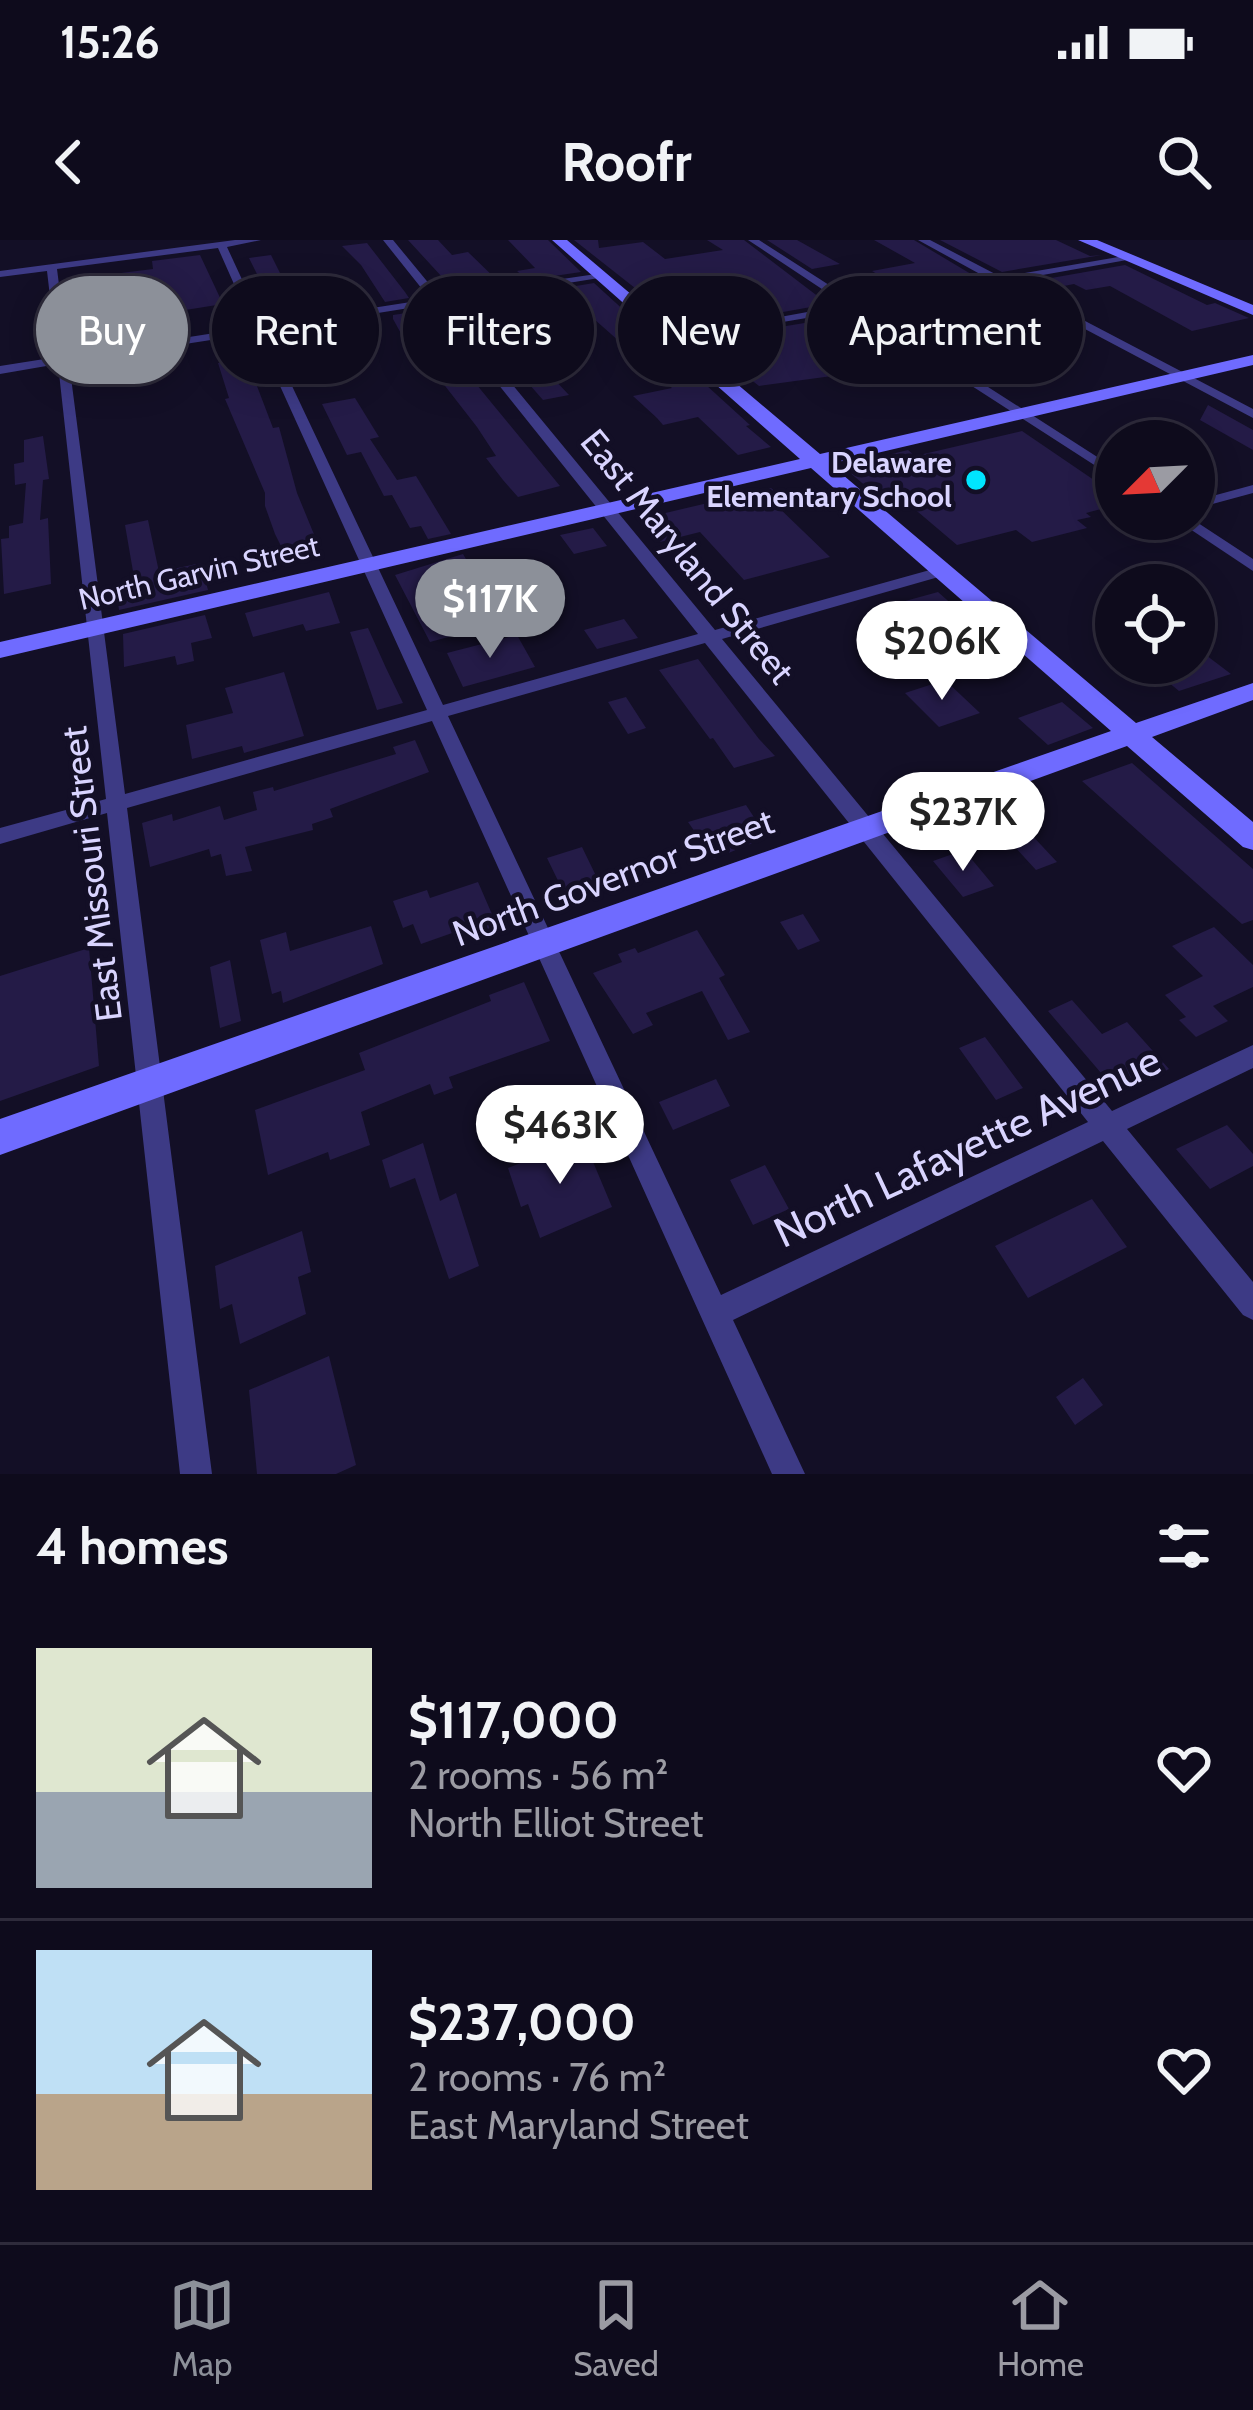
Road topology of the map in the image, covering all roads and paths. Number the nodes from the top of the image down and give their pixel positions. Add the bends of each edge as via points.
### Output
1 (256, 240) edge
2 (388, 240) edge
3 (560, 240) edge
4 (753, 240) edge
5 (923, 240) edge
6 (1085, 240) edge
7 (220, 245) junction
8 (1127, 257) junction
9 (52, 267) junction
10 (0, 274) edge
11 (599, 274) junction
12 (53, 276) edge
13 (235, 276) edge
14 (418, 276) edge
15 (587, 276) edge
16 (810, 276) edge
17 (992, 276) edge
18 (1022, 276) edge
19 (618, 290) edge
20 (1253, 310) edge
21 (1083, 324) edge
22 (1253, 360) edge
23 (36, 364) edge
24 (0, 370) edge
25 (1182, 376) junction
26 (66, 384) edge
27 (286, 384) edge
28 (506, 384) edge
29 (727, 384) edge
30 (978, 384) edge
31 (1023, 413) junction
32 (1253, 414) edge
33 (816, 460) junction
34 (1095, 461) edge
35 (1253, 489) edge
36 (1215, 499) edge
37 (607, 509) junction
38 (1214, 540) edge
39 (370, 564) junction
40 (1253, 566) edge
41 (943, 571) junction
42 (95, 628) junction
43 (711, 637) junction
44 (0, 650) edge
45 (1253, 691) edge
46 (440, 713) junction
47 (1131, 734) junction
48 (116, 804) junction
49 (865, 828) junction
50 (0, 836) edge
51 (1253, 839) edge
52 (544, 943) junction
53 (1253, 1056) edge
54 (149, 1083) junction
55 (1109, 1127) junction
56 (0, 1136) edge
57 (1253, 1305) edge
58 (717, 1312) junction
59 (196, 1474) edge
60 (789, 1474) edge

1 - 7 street
2 - 14 street, East Maryland Street
3 - 11 main road
4 - 16 street
5 - 17 street
6 - 8 main road
7 - 9 street
7 - 13 street
8 - 18 street
8 - 20 main road
9 - 10 street
9 - 12 street, East Missouri Street
11 - 15 street
11 - 19 main road
21 - 25 street
22 - 25 main road, North Garvin Street
23 - 24 street
25 - 31 main road, North Garvin Street
25 - 32 street
26 - 42 street, East Missouri Street
27 - 39 street
28 - 37 street, East Maryland Street
29 - 33 main road
30 - 31 street
31 - 33 main road, North Garvin Street
31 - 34 street
33 - 37 main road, North Garvin Street
33 - 41 main road
35 - 36 street
37 - 39 main road, North Garvin Street
37 - 43 street, East Maryland Street
38 - 40 street
39 - 42 main road, North Garvin Street
39 - 46 street
41 - 43 street
41 - 47 main road
42 - 44 main road, North Garvin Street
42 - 48 street, East Missouri Street
43 - 46 street
43 - 49 street, East Maryland Street
45 - 47 main road, North Governor Street
46 - 48 street
46 - 52 street
47 - 49 main road, North Governor Street
47 - 51 main road
48 - 50 street
48 - 54 street, East Missouri Street
49 - 52 main road, North Governor Street
49 - 55 street, East Maryland Street
52 - 54 main road, North Governor Street
52 - 58 street
53 - 55 street, North Lafayette Avenue
54 - 56 main road, North Governor Street
54 - 59 street, East Missouri Street
55 - 57 street, East Maryland Street
55 - 58 street, North Lafayette Avenue
58 - 60 street

